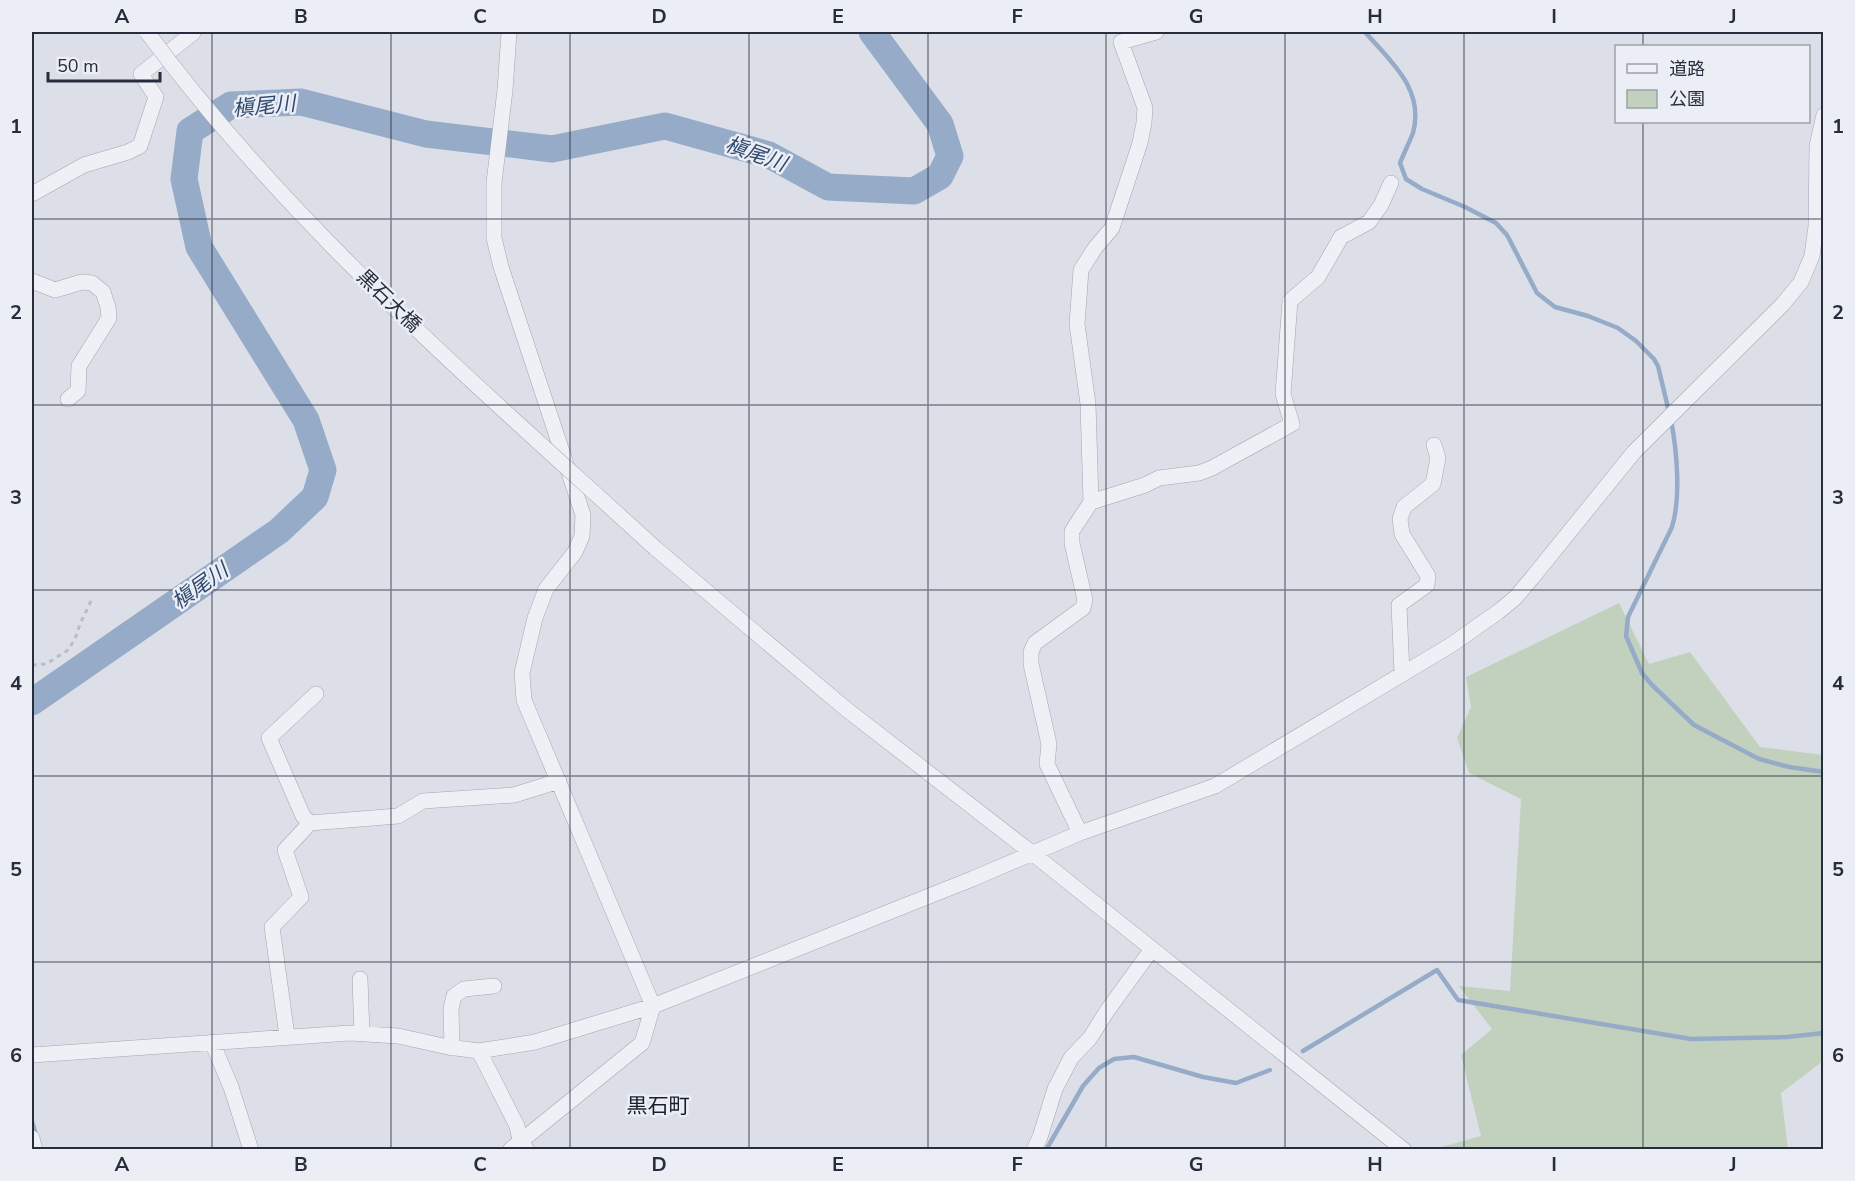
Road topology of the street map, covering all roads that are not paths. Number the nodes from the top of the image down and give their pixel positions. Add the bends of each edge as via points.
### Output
1 (147, 32) edge
2 (509, 32) edge
3 (1156, 32) edge
4 (193, 33) dead end
5 (1824, 115) edge
6 (1391, 183) dead end
7 (32, 194) edge
8 (32, 281) edge
9 (68, 399) dead end
10 (1434, 445) dead end
11 (1091, 502) junction
12 (1402, 674) junction
13 (316, 694) dead end
14 (559, 781) junction
15 (310, 823) junction
16 (1080, 833) junction
17 (1032, 853) junction
18 (1152, 949) junction
19 (360, 979) dead end
20 (494, 986) dead end
21 (653, 1006) junction
22 (362, 1034) junction
23 (287, 1036) junction
24 (212, 1042) junction
25 (452, 1048) junction
26 (479, 1051) junction
27 (32, 1055) edge
28 (32, 1138) edge
29 (519, 1146) edge
30 (35, 1149) edge
31 (251, 1149) edge
32 (1034, 1149) edge
33 (1404, 1149) edge

1 - 17 street, 黒石大橋, bridge via 241,149 404,317 655,548 846,709
2 - 14 street via 494,183 494,238 583,515 582,536 575,552 546,589 522,673 524,700
3 - 11 street via 1121,42 1145,108 1144,123 1112,228 1081,270 1077,324 1088,404
4 - 7 street via 141,74 156,97 140,147 84,165
5 - 12 street via 1817,146 1812,256 1801,282 1634,452 1515,598 1451,645
6 - 11 street via 1369,222 1341,237 1318,277 1290,302 1283,394 1292,424 1212,468 1159,478
8 - 9 street via 55,290 92,283 103,292 108,307 109,318 79,366 78,391
10 - 12 street via 1438,458 1433,484 1404,507 1400,519 1402,534 1428,576 1426,585 1399,605
11 - 16 street via 1072,531 1083,608 1035,643 1031,652 1049,744 1047,764
12 - 16 street via 1215,786
13 - 15 street via 269,738 303,816
14 - 15 street via 514,795 423,801 398,816
14 - 21 street
15 - 23 street via 285,850 301,897 272,927
16 - 17 street
17 - 18 street, 黒石大橋
17 - 21 street
18 - 32 street via 1090,1038 1071,1058 1055,1089
18 - 33 street, 黒石大橋
19 - 22 street
20 - 25 street via 464,989 454,996
21 - 26 street via 535,1042
21 - 29 street via 642,1043
22 - 23 street
22 - 25 street via 398,1036
23 - 24 street
24 - 27 street
24 - 31 street
25 - 26 street
26 - 29 street via 517,1126
28 - 30 street

